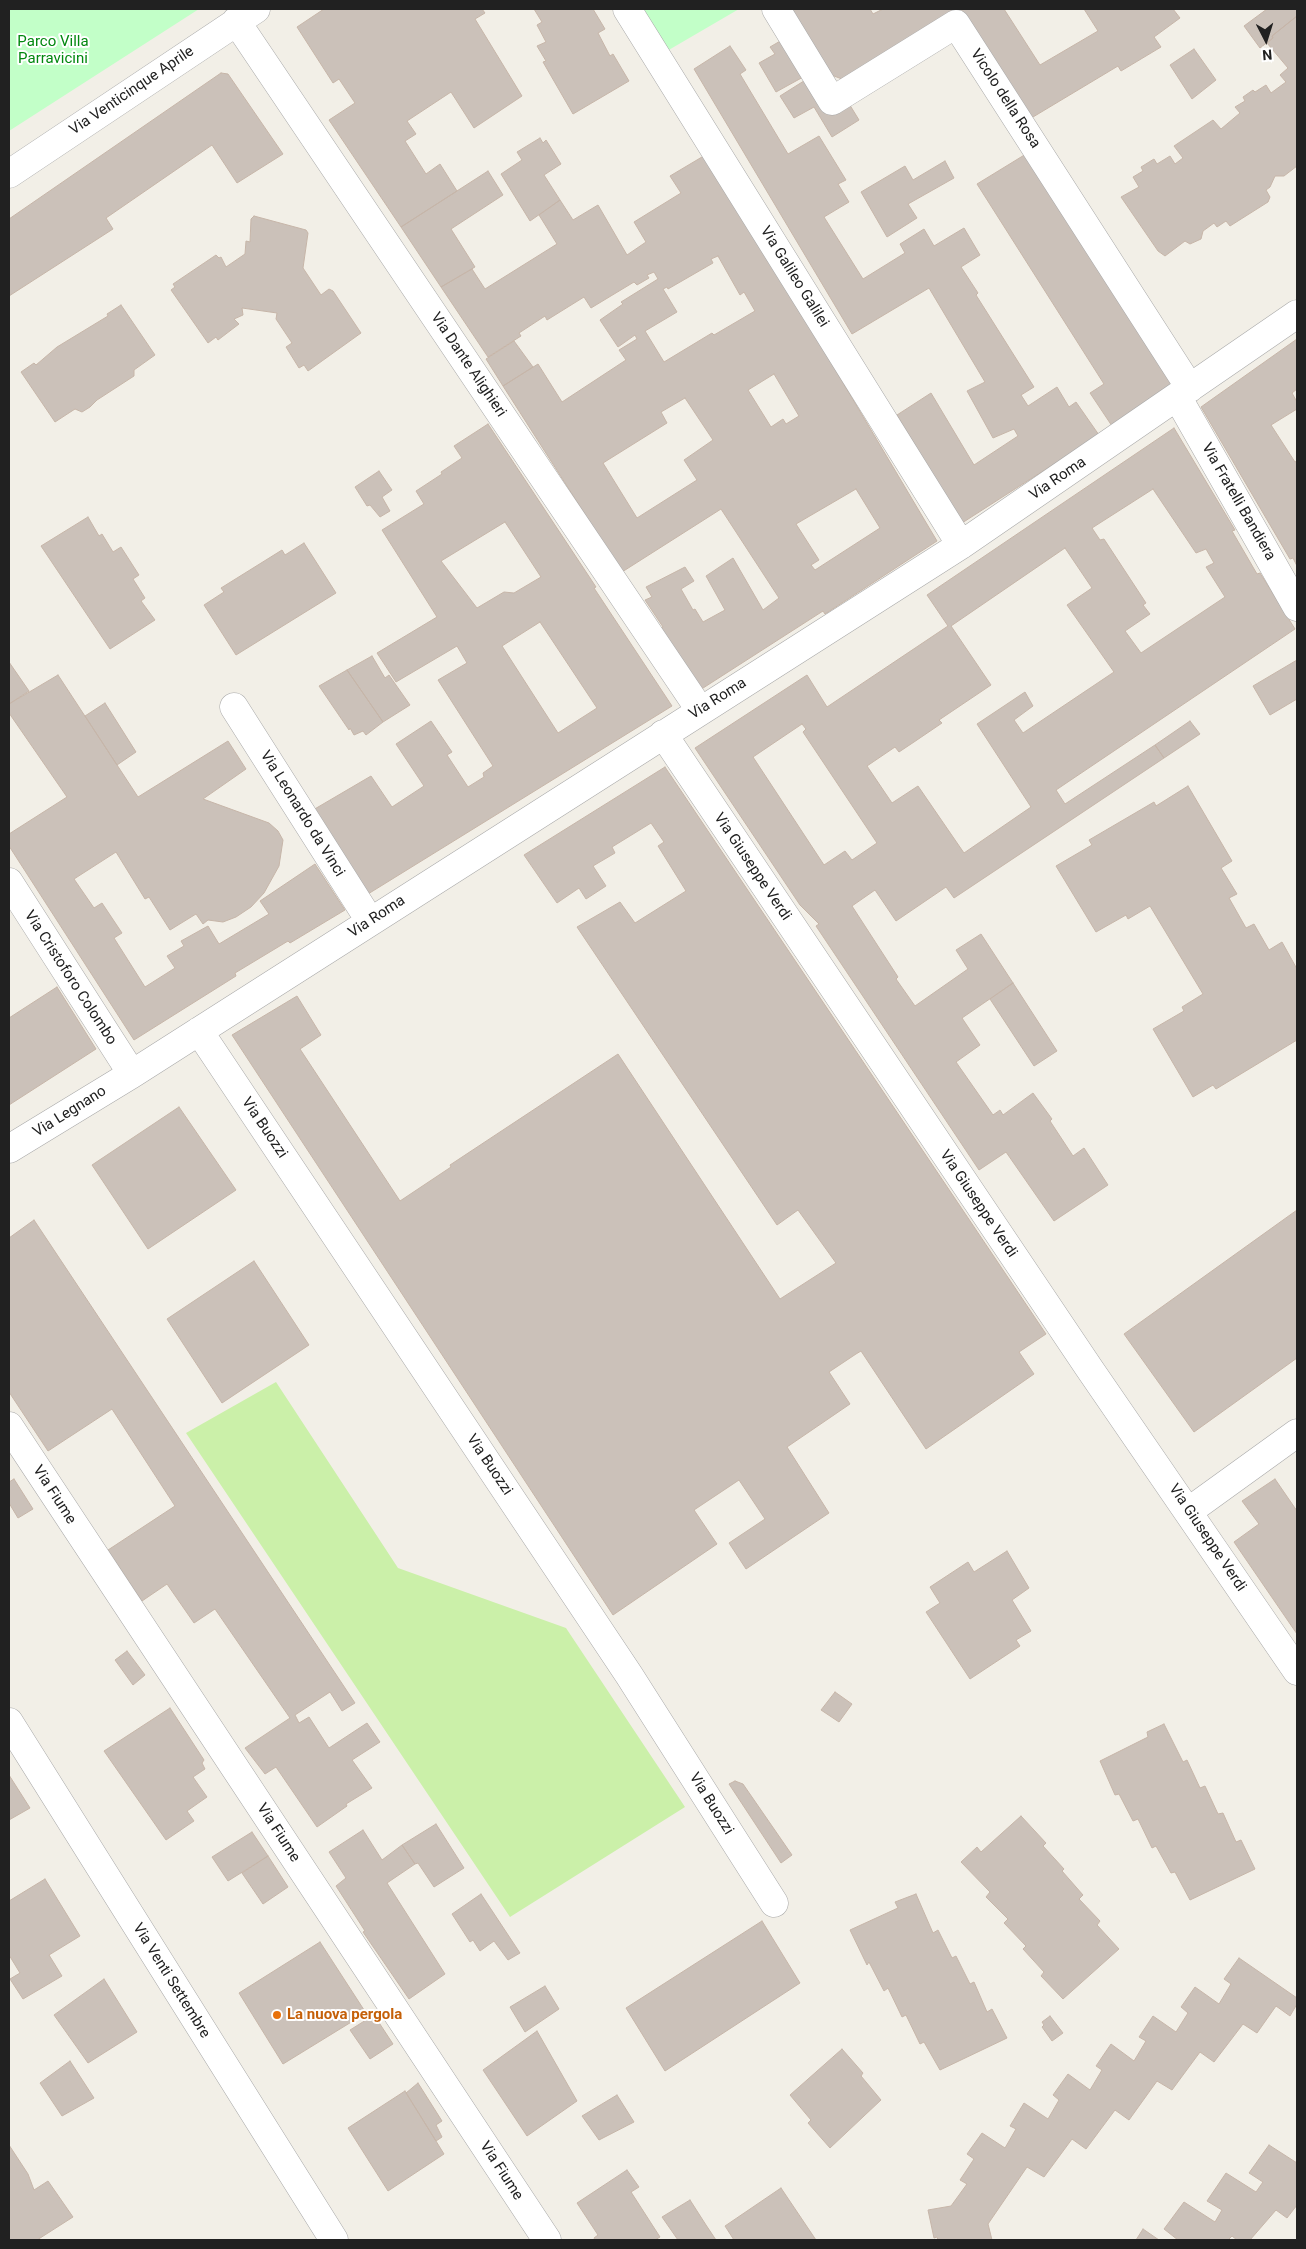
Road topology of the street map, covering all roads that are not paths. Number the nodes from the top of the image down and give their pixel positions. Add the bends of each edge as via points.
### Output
1 (627, 9) edge
2 (776, 9) edge
3 (246, 15) edge
4 (9, 174) edge
5 (1297, 314) edge
6 (1184, 393) junction
7 (960, 545) junction
8 (1297, 607) edge
9 (234, 707) dead end
10 (700, 710) junction
11 (663, 734) junction
12 (9, 882) edge
13 (370, 921) junction
14 (199, 1031) junction
15 (132, 1074) junction
16 (9, 1149) edge
17 (9, 1426) edge
18 (1297, 1433) edge
19 (1189, 1511) junction
20 (1297, 1671) edge
21 (9, 1722) edge
22 (774, 1903) dead end
23 (334, 2240) edge
24 (547, 2240) edge

1 - 7 street, Via Galileo Galilei
2 - 6 street, Vicolo della Rosa via 832,101 956,24
3 - 4 street, Via Venticinque Aprile
3 - 10 street, Via Dante Alighieri
5 - 6 street, Via Roma
6 - 7 street, Via Roma
6 - 8 street, Via Fratelli Bandiera
7 - 10 street, Via Roma
9 - 13 street, Via Leonardo da Vinci
10 - 11 street, Via Roma
11 - 13 street, Via Roma
11 - 19 street, Via Giuseppe Verdi via 1083,1360
12 - 15 street, Via Cristoforo Colombo
13 - 14 street, Via Roma
14 - 15 street, Via Roma
14 - 22 street, Via Buozzi via 629,1675
15 - 16 street, Via Legnano
17 - 24 street, Via Fiume
18 - 19 street
19 - 20 street, Via Giuseppe Verdi
21 - 23 street, Via Venti Settembre

